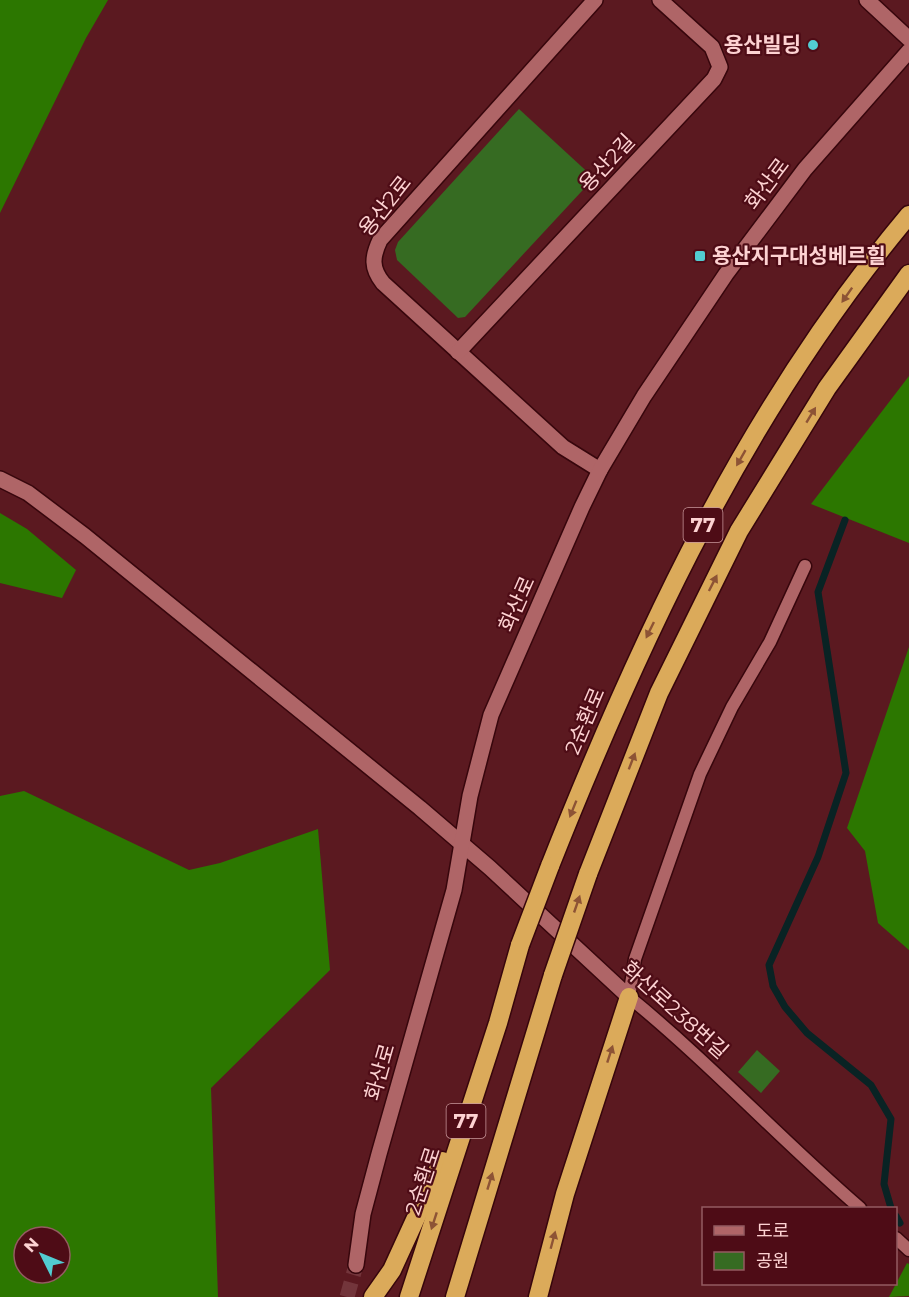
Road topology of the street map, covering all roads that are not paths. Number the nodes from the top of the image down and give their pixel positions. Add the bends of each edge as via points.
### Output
1 (594, 0) edge
2 (660, 0) edge
3 (867, 0) edge
4 (909, 39) edge
5 (909, 51) edge
6 (909, 215) edge
7 (909, 274) edge
8 (458, 352) junction
9 (600, 470) junction
10 (0, 479) edge
11 (806, 566) dead end
12 (461, 845) junction
13 (629, 997) junction
14 (498, 1023) junction
15 (858, 1207) edge
16 (897, 1239) edge
17 (909, 1250) edge
18 (356, 1265) tunnel mouth
19 (373, 1297) edge
20 (409, 1297) edge
21 (455, 1297) edge
22 (538, 1297) edge

1 - 8 main road, 용산2로 via 477,129 376,249 373,266 382,283
2 - 8 main road, 용산2길 via 718,55 720,67 714,79
3 - 4 main road
5 - 9 main road, 화산로 via 805,169 726,274 644,396
6 -> 14 highway, 2순환로 / 77, bridge via 784,383 692,545 638,654 550,866 520,945
21 -> 7 highway, 77, bridge via 553,975 659,693 739,531 827,388
8 - 9 main road, 용산2로 via 563,447
9 - 12 main road, 화산로 via 491,716
10 - 12 main road, 화산로238번길 via 28,493 85,536
11 - 13 lane via 700,774 635,959
12 - 13 main road, 화산로238번길
12 - 18 main road, 화산로 via 454,890 363,1215
13 - 15 lane, 화산로238번길 via 669,1029
22 -> 13 highway via 565,1194
14 - 19 highway via 423,1206 392,1270
14 -> 20 highway, 2순환로 / 77
16 - 17 lane

